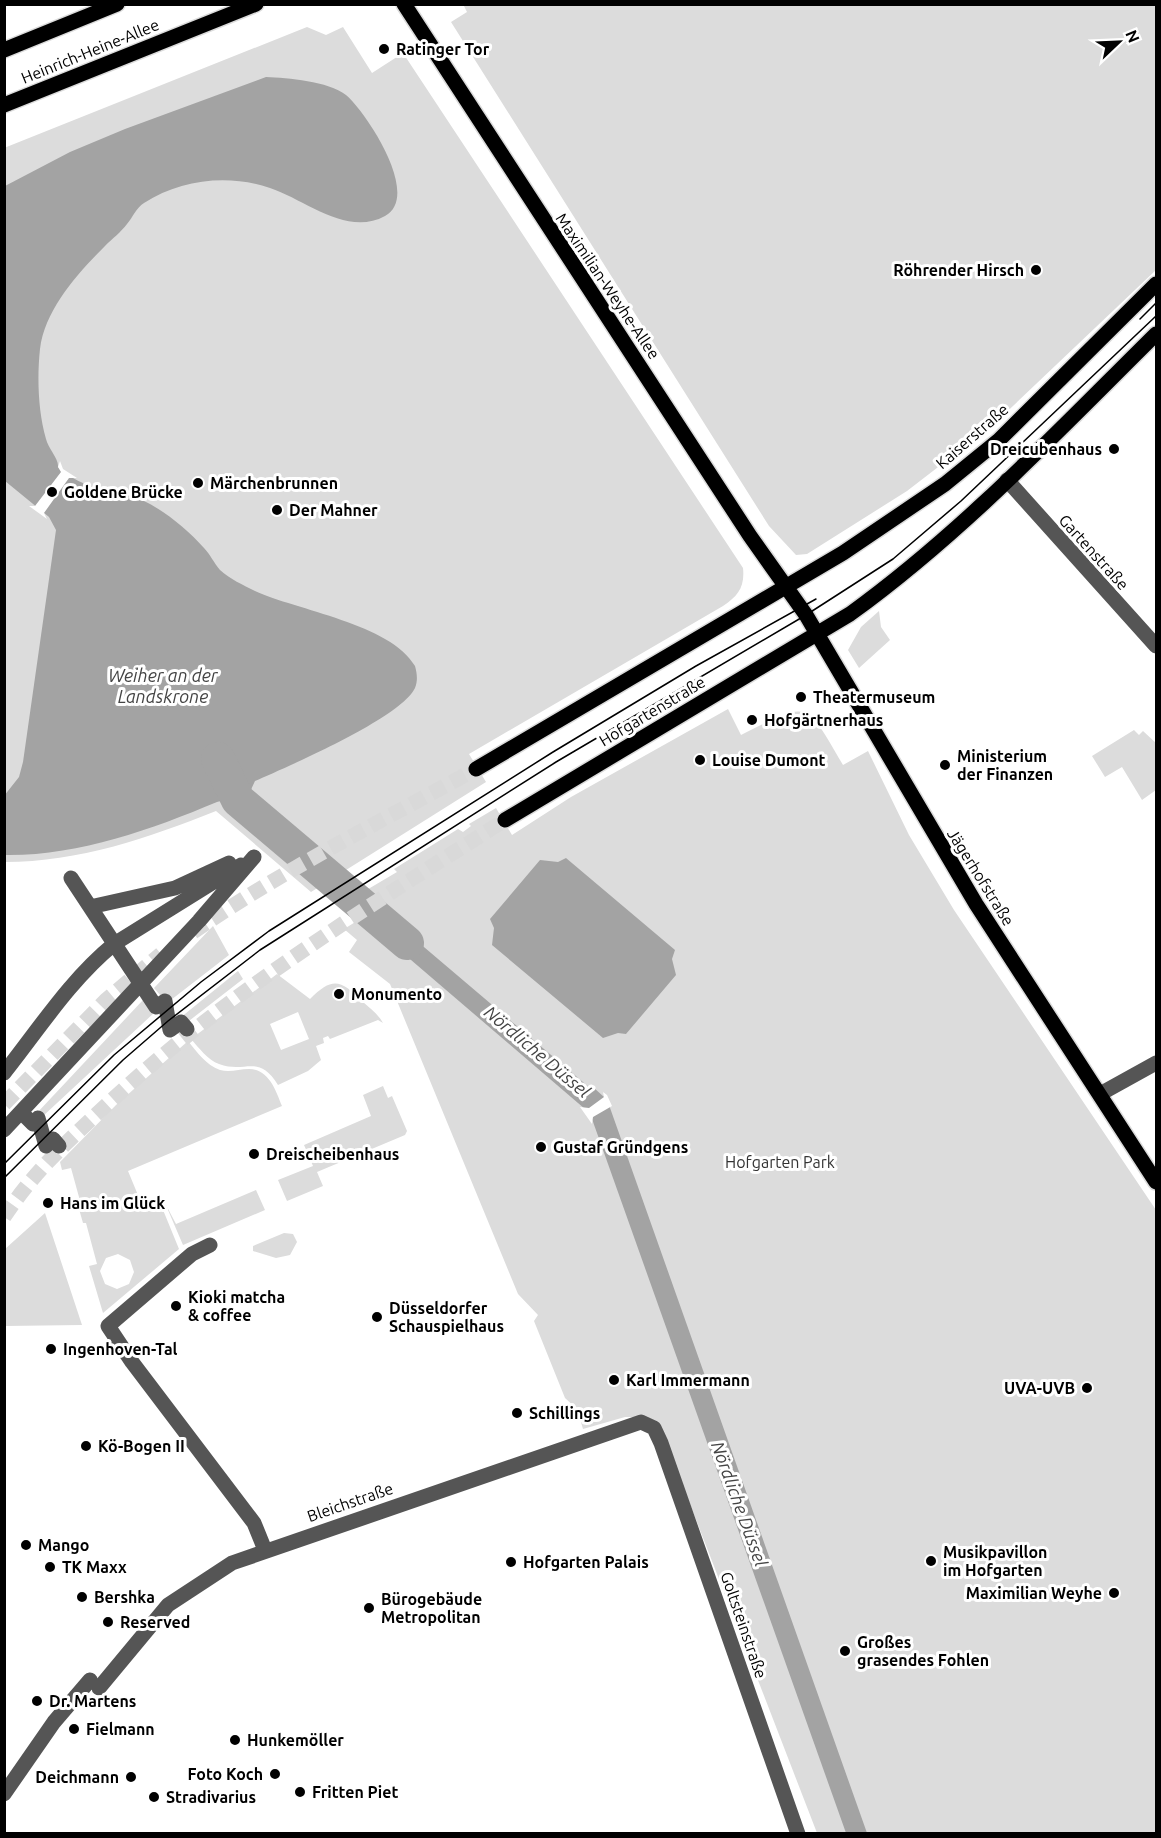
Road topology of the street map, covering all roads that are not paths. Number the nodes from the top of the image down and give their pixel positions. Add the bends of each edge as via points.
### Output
1 (117, 4) edge
2 (256, 4) edge
3 (404, 4) edge
4 (4, 50) edge
5 (4, 105) edge
6 (1156, 284) edge
7 (1156, 334) edge
8 (1007, 480) junction
9 (786, 585) junction
10 (818, 633) junction
11 (1156, 646) edge
12 (476, 769) tunnel mouth
13 (505, 820) tunnel mouth
14 (249, 853) dead end
15 (71, 878) dead end
16 (90, 908) junction
17 (114, 944) junction
18 (140, 984) junction
19 (187, 1029) dead end
20 (1156, 1064) edge
21 (4, 1073) edge
22 (1100, 1094) junction
23 (21, 1112) junction
24 (4, 1130) edge
25 (59, 1146) dead end
26 (1156, 1182) edge
27 (210, 1245) dead end
28 (654, 1428) joint
29 (265, 1550) junction
30 (4, 1794) edge
31 (798, 1833) edge

1 - 4 main road, Heinrich-Heine-Allee
2 - 5 main road, Heinrich-Heine-Allee
3 - 9 main road, Maximilian-Weyhe-Allee via 750,536
6 - 9 main road, Kaiserstraße via 999,440 945,484 843,553
7 - 8 main road
8 - 10 main road via 908,570
8 - 11 street, Gartenstraße
9 - 10 main road, Jägerhofstraße
9 - 12 main road
10 - 13 main road, Hofgartenstraße
10 - 22 main road, Jägerhofstraße via 976,904
14 - 16 street via 175,888
15 - 16 street
16 - 17 street
17 - 18 street
17 - 18 street via 254,857
17 - 21 street via 77,979
18 - 19 street via 156,1007 165,1001 170,1030 181,1022
18 - 23 street
20 - 22 street
22 - 26 main road, Jägerhofstraße
23 - 24 street
23 - 25 street via 33,1124 38,1118 46,1146 53,1139
27 - 29 street via 192,1254 108,1326 254,1524
28 - 29 street, Bleichstraße via 641,1422 630,1424
28 - 31 street, Goltsteinstraße
29 - 30 street, Bleichstraße via 217,1570 168,1605 54,1722

